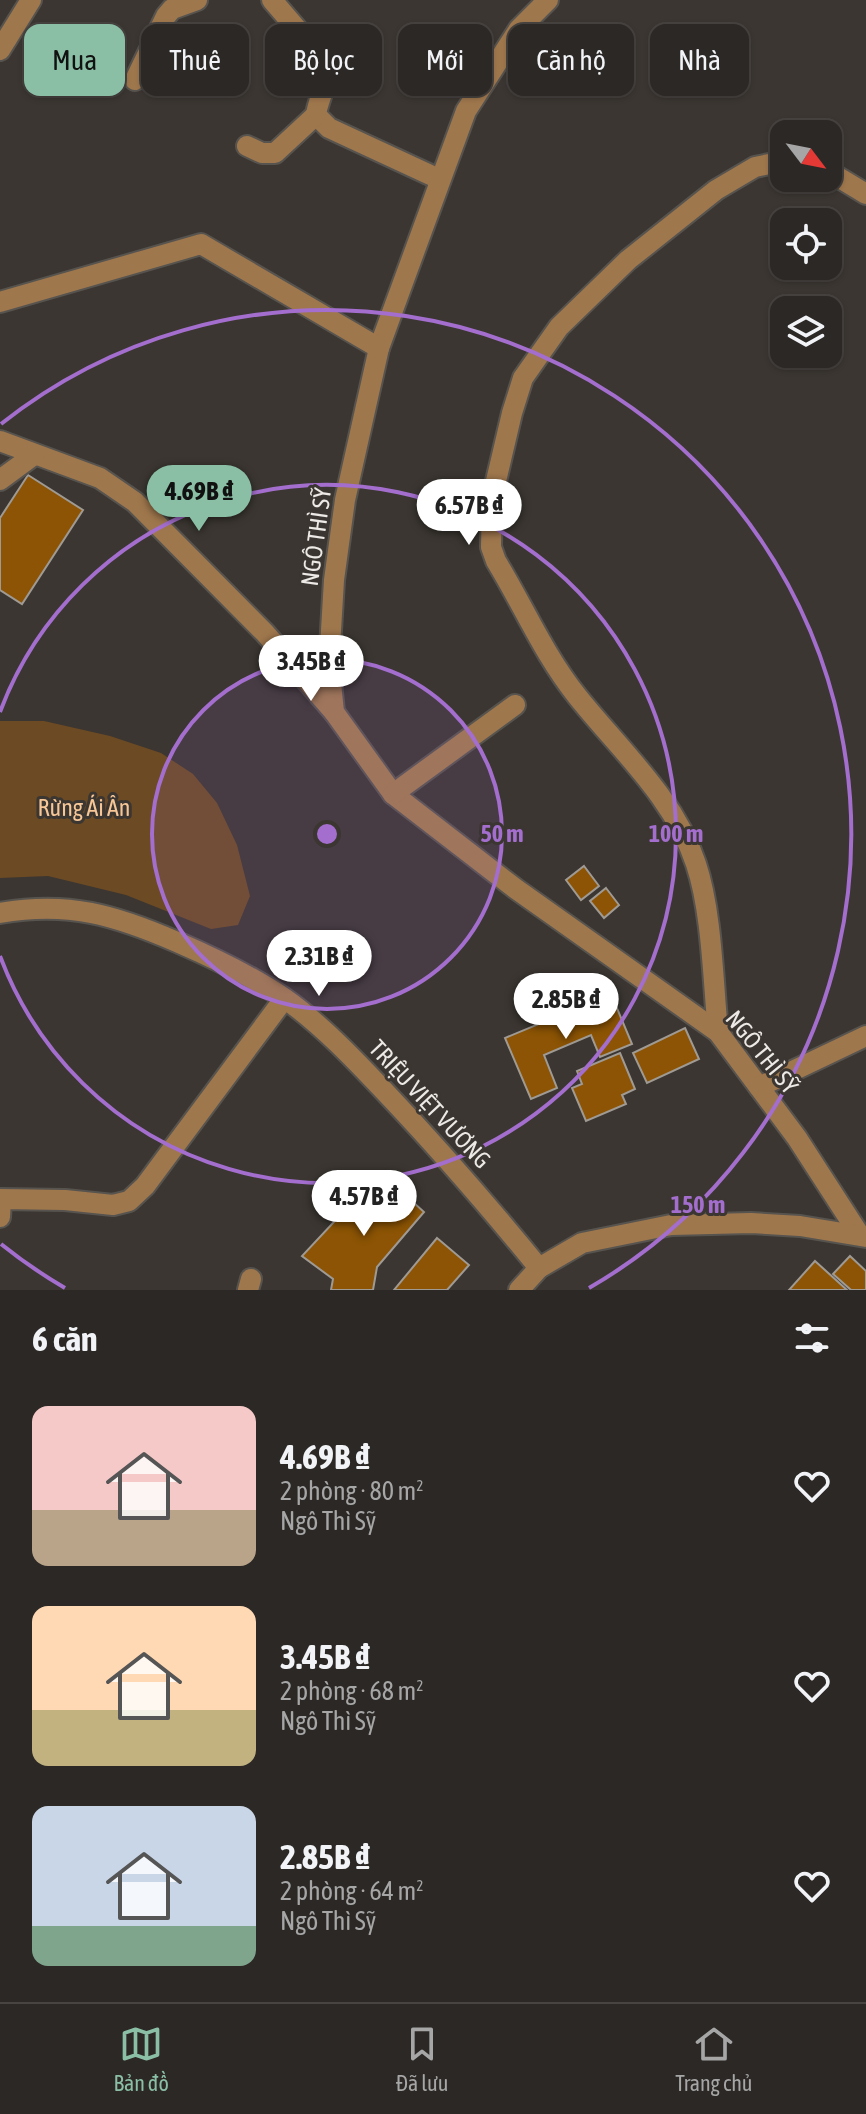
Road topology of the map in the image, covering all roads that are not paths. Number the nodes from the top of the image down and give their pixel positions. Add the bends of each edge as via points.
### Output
1 (31, 0) edge
2 (197, 0) edge
3 (272, 0) edge
4 (547, 0) edge
5 (0, 50) edge
6 (135, 80) dead end
7 (316, 115) junction
8 (247, 146) dead end
9 (770, 164) edge
10 (842, 178) edge
11 (439, 179) junction
12 (866, 194) edge
13 (0, 302) edge
14 (379, 348) junction
15 (0, 441) edge
16 (34, 455) junction
17 (0, 480) edge
18 (515, 705) dead end
19 (334, 712) junction
20 (393, 794) junction
21 (0, 913) edge
22 (284, 999) junction
23 (718, 1032) junction
24 (866, 1036) edge
25 (759, 1087) junction
26 (0, 1217) edge
27 (863, 1236) edge
28 (539, 1268) junction
29 (519, 1290) edge

1 - 5 street
2 - 6 street via 166,16
3 - 7 street via 327,64
4 - 11 street, NGÔ THÌ SỸ via 519,29 466,111
7 - 8 street via 275,153
7 - 11 street via 329,128
9 - 23 street via 716,190 628,260 559,327 523,378 492,498 491,547 496,561 575,694 642,770 696,864
10 - 12 street
11 - 14 street, NGÔ THÌ SỸ
13 - 14 street via 201,244
14 - 19 street, NGÔ THÌ SỸ via 345,500 334,580 329,664
15 - 16 street
16 - 17 street
16 - 19 street via 100,478 135,502 265,633
18 - 20 street
19 - 20 street, NGÔ THÌ SỸ
20 - 23 street, NGÔ THÌ SỸ
21 - 22 street, TRIỆU VIỆT VƯƠNG via 86,910 221,961
22 - 26 street via 129,1201 113,1205 1,1199
22 - 28 street, TRIỆU VIỆT VƯƠNG via 347,1052 422,1131
23 - 25 street, NGÔ THÌ SỸ
24 - 25 street
25 - 27 street, NGÔ THÌ SỸ
27 - 28 street via 751,1223 671,1225 582,1243
28 - 29 street

